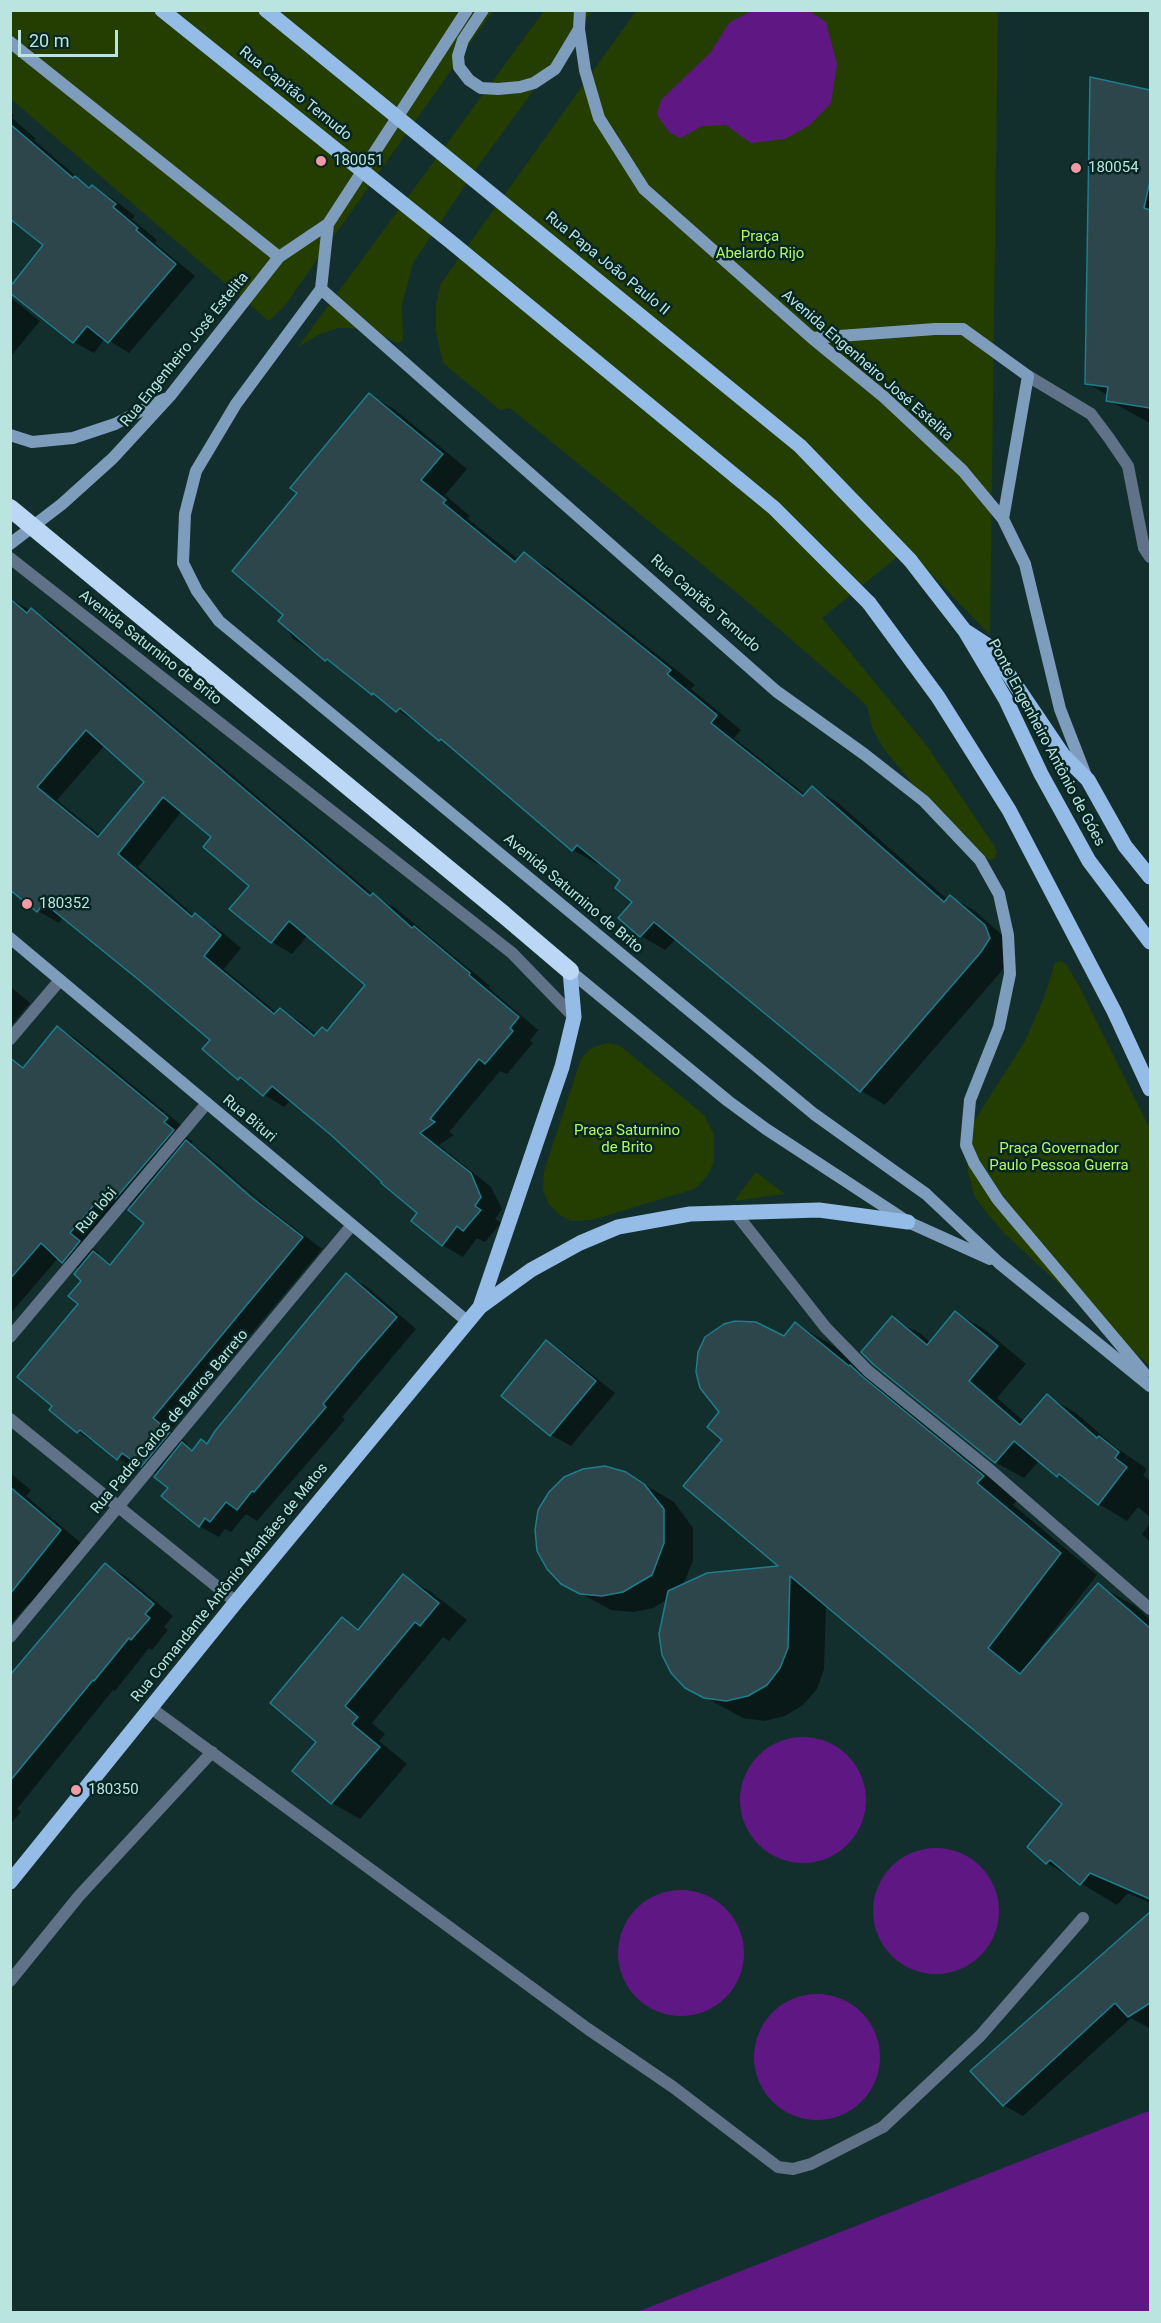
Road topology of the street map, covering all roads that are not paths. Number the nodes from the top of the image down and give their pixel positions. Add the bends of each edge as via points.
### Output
1 (162, 10) edge
2 (266, 10) edge
3 (467, 10) edge
4 (483, 10) edge
5 (580, 10) edge
6 (579, 29) junction
7 (10, 42) edge
8 (328, 224) junction
9 (279, 257) junction
10 (321, 289) junction
11 (812, 338) junction
12 (1028, 376) junction
13 (170, 396) junction
14 (10, 435) edge
15 (10, 507) edge
16 (1003, 519) junction
17 (10, 544) edge
18 (1150, 556) edge
19 (10, 558) edge
20 (910, 560) joint
21 (965, 631) junction
22 (1088, 780) junction
23 (1150, 878) edge
24 (10, 938) edge
25 (1150, 942) edge
26 (570, 971) junction
27 (60, 980) junction
28 (574, 1017) junction
29 (10, 1039) edge
30 (1150, 1089) edge
31 (207, 1103) junction
32 (734, 1211) junction
33 (908, 1222) junction
34 (352, 1225) junction
35 (999, 1263) junction
36 (480, 1307) junction
37 (468, 1322) junction
38 (10, 1337) edge
39 (1150, 1381) edge
40 (1150, 1386) edge
41 (10, 1419) edge
42 (119, 1507) junction
43 (236, 1602) junction
44 (1150, 1609) edge
45 (10, 1638) edge
46 (152, 1708) junction
47 (212, 1752) junction
48 (10, 1882) edge
49 (1083, 1918) dead end
50 (10, 1981) edge

1 - 30 main road, Rua Capitão Temudo, bridge via 748,486 869,603 938,697 1009,810 1114,1011
2 - 20 main road, Rua Papa João Paulo II, bridge via 800,446
3 - 8 main road
4 - 6 main road via 463,40 458,56 459,67 469,81 481,88 534,83 555,69
5 - 6 main road, Avenida Engenheiro José Estelita
6 - 11 main road, Avenida Engenheiro José Estelita via 585,70 599,118 644,189
7 - 9 main road
8 - 9 main road, Rua Engenheiro José Estelita
8 - 10 main road
9 - 13 main road, Rua Engenheiro José Estelita
10 - 35 main road, Avenida Saturnino de Brito via 230,413 196,471 185,514 183,563 197,591 219,621 814,1114 926,1194
10 - 39 main road, Rua Capitão Temudo via 776,691 924,801 980,860 999,894 1011,974 999,1027 970,1100 966,1145 998,1200
11 - 12 main road via 963,329
11 - 16 main road, Avenida Engenheiro José Estelita via 884,397 963,471
12 - 16 main road
12 - 18 street via 1091,414 1128,466 1144,548
13 - 14 main road via 115,424 72,438 32,442
13 - 17 main road, Rua Engenheiro José Estelita via 113,459
15 - 26 highway, bridge
16 - 22 main road, Avenida Engenheiro José Estelita via 1025,564 1060,709
19 - 28 street, Avenida Saturnino de Brito via 512,953
20 - 21 main road, Ponte Engenheiro Antônio de Góes
21 - 22 main road, Ponte Engenheiro Antônio de Góes via 990,647 1063,755
21 - 25 main road, Ponte Engenheiro Antônio de Góes via 1006,700 1089,861
22 - 23 main road, Ponte Engenheiro Antônio de Góes via 1125,846
24 - 27 main road, Rua Bituri
26 - 28 main road, Rua Comandante Antônio Manhães de Matos
26 - 33 main road, Avenida Saturnino de Brito via 728,1101
27 - 29 street
27 - 31 main road, Rua Bituri
28 - 36 main road, Rua Comandante Antônio Manhães de Matos via 562,1067
31 - 34 main road, Rua Bituri
31 - 38 street, Rua Iobi
32 - 33 main road, Rua Comandante Antônio Manhães de Matos via 819,1210
32 - 36 main road, Rua Comandante Antônio Manhães de Matos via 690,1214 618,1227 531,1270
32 - 44 street via 826,1328 868,1371 990,1470
33 - 35 main road, Avenida Saturnino de Brito
34 - 37 main road, Rua Bituri
34 - 42 street, Rua Padre Carlos de Barros Barreto
35 - 40 main road, Avenida Saturnino de Brito
36 - 37 main road, Rua Comandante Antônio Manhães de Matos
37 - 43 main road, Rua Comandante Antônio Manhães de Matos
41 - 42 street
42 - 43 street
42 - 45 street, Rua Padre Carlos de Barros Barreto
43 - 46 main road, Rua Comandante Antônio Manhães de Matos
46 - 47 street
46 - 48 main road, Rua Comandante Antônio Manhães de Matos
47 - 49 street via 778,2167 792,2169 811,2164 883,2127 980,2036
47 - 50 street via 79,1896

